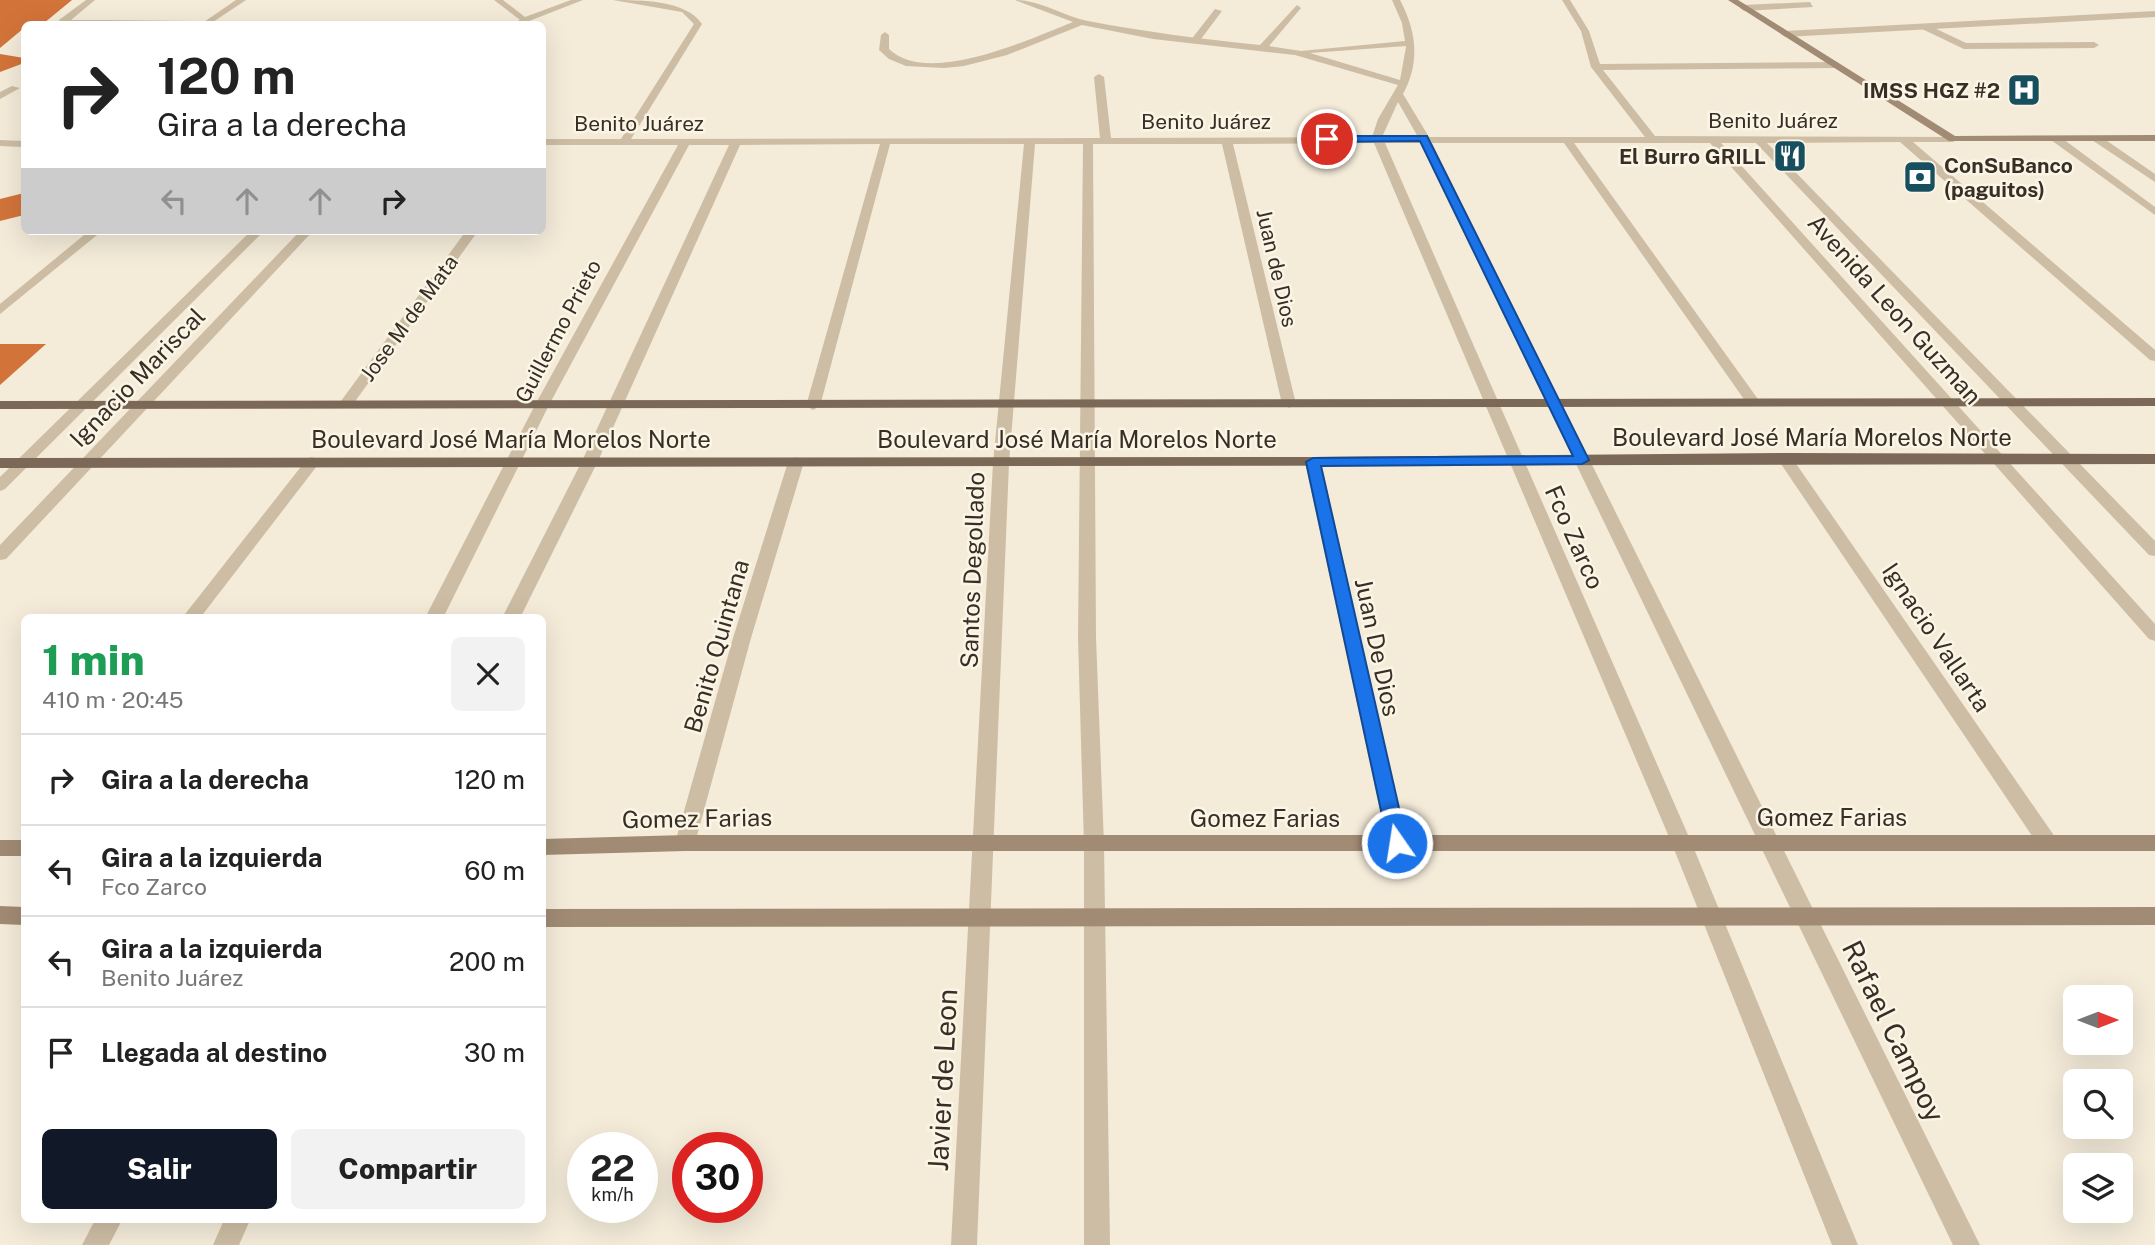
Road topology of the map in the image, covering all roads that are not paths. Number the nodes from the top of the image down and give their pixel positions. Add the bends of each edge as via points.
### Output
1 (91, 0) edge
2 (242, 0) edge
3 (498, 0) edge
4 (579, 0) edge
5 (617, 0) edge
6 (1019, 0) edge
7 (1396, 0) edge
8 (1566, 0) edge
9 (1732, 0) edge
10 (1810, 5) dead end
11 (1297, 8) dead end
12 (1744, 8) junction
13 (1218, 11) dead end
14 (2155, 15) edge
15 (63, 21) edge
16 (210, 21) edge
17 (519, 21) edge
18 (523, 21) edge
19 (1081, 22) junction
20 (1923, 26) junction
21 (1785, 33) junction
22 (885, 35) dead end
23 (1195, 41) junction
24 (1410, 43) junction
25 (2094, 45) dead end
26 (1263, 48) junction
27 (1296, 52) junction
28 (1836, 65) junction
29 (1596, 67) junction
30 (1099, 77) dead end
31 (1404, 84) junction
32 (15, 88) dead end
33 (1398, 94) junction
34 (0, 96) edge
35 (1377, 138) junction
36 (1424, 138) junction
37 (2054, 138) junction
38 (2096, 138) junction
39 (2155, 138) edge
40 (1652, 139) junction
41 (1712, 139) junction
42 (1758, 139) junction
43 (1903, 139) junction
44 (1953, 139) junction
45 (1567, 140) junction
46 (886, 141) junction
47 (1030, 141) junction
48 (1088, 141) junction
49 (1106, 141) junction
50 (1227, 141) junction
51 (546, 142) edge
52 (624, 142) junction
53 (685, 142) junction
54 (736, 142) junction
55 (0, 143) edge
56 (21, 144) edge
57 (2155, 179) edge
58 (2155, 212) edge
59 (91, 235) edge
60 (254, 235) edge
61 (303, 235) edge
62 (469, 235) edge
63 (0, 310) edge
64 (2155, 357) edge
65 (1753, 402) junction
66 (2155, 402) edge
67 (1492, 403) junction
68 (1554, 403) junction
69 (1948, 403) junction
70 (2013, 403) junction
71 (143, 404) junction
72 (346, 404) junction
73 (614, 404) junction
74 (1087, 404) junction
75 (1289, 404) junction
76 (0, 405) edge
77 (84, 405) junction
78 (542, 405) junction
79 (813, 405) junction
80 (1005, 405) junction
81 (1785, 458) junction
82 (2155, 459) edge
83 (1514, 460) junction
84 (1582, 460) junction
85 (1999, 460) junction
86 (2066, 460) junction
87 (513, 461) junction
88 (590, 461) junction
89 (87, 462) junction
90 (312, 462) junction
91 (796, 462) junction
92 (1086, 462) junction
93 (1313, 462) junction
94 (0, 463) edge
95 (24, 463) junction
96 (1001, 463) junction
97 (0, 486) edge
98 (2155, 551) edge
99 (0, 555) edge
100 (194, 614) edge
101 (436, 614) edge
102 (513, 614) edge
103 (2155, 635) edge
104 (685, 843) junction
105 (983, 843) junction
106 (1397, 843) junction
107 (2048, 843) junction
108 (2155, 843) edge
109 (1682, 844) junction
110 (1769, 844) junction
111 (1094, 845) junction
112 (546, 847) edge
113 (0, 915) edge
114 (21, 916) edge
115 (1710, 916) junction
116 (2155, 916) edge
117 (1804, 917) junction
118 (546, 918) edge
119 (980, 918) junction
120 (1093, 919) junction
121 (107, 1223) edge
122 (236, 1223) edge
123 (95, 1245) edge
124 (226, 1245) edge
125 (964, 1245) edge
126 (1097, 1245) edge
127 (1845, 1245) edge
128 (1967, 1245) edge

1 - 15 street
2 - 16 street
3 - 17 street
4 - 18 street
5 - 52 street via 684,10 698,24
6 - 19 street
7 - 24 street
8 - 29 street via 1585,31
9 - 12 street
10 - 12 street
11 - 26 street
12 - 21 street
13 - 23 street
14 - 20 street
19 - 22 street via 962,65 892,60 884,50
19 - 23 street
20 - 21 street
20 - 25 street via 1964,46
21 - 28 street
23 - 26 street
24 - 27 street
24 - 31 street via 1411,66
26 - 27 street
27 - 31 street
28 - 29 street
28 - 44 street
29 - 40 street
30 - 49 street
31 - 33 street
32 - 34 street
33 - 35 street via 1382,116
33 - 36 street, Fco Zarco
35 - 36 street, Benito Juárez
35 - 50 street, Benito Juárez
35 - 67 street, Fco Zarco
36 - 45 street, Benito Juárez
36 - 68 street, Fco Zarco
37 - 38 street
37 - 44 street
37 - 58 street
38 - 39 street
38 - 57 street
40 - 41 street, Benito Juárez
40 - 45 street, Benito Juárez
41 - 42 street, Benito Juárez
41 - 69 street, Avenida Leon Guzman
42 - 43 street, Benito Juárez
42 - 70 street, Avenida Leon Guzman
43 - 44 street, Benito Juárez
43 - 64 street
45 - 65 street
46 - 47 street, Benito Juárez
46 - 54 street, Benito Juárez
46 - 79 street
47 - 48 street, Benito Juárez
47 - 80 street, Santos Degollado
48 - 49 street, Benito Juárez
48 - 74 street
49 - 50 street, Benito Juárez
50 - 75 street, Juan de Dios
51 - 52 street, Benito Juárez
52 - 53 street, Benito Juárez
53 - 54 street, Benito Juárez
53 - 78 street, Guillermo Prieto
54 - 73 street
55 - 56 street
59 - 63 street
60 - 77 street, Ignacio Mariscal
61 - 71 street, Ignacio Mariscal
62 - 72 street, Jose M de Mata
65 - 68 main road, Boulevard José María Morelos Norte
65 - 69 main road, Boulevard José María Morelos Norte
66 - 70 main road, Boulevard José María Morelos Norte
67 - 68 main road, Boulevard José María Morelos Norte
67 - 75 main road, Boulevard José María Morelos Norte
67 - 83 street, Fco Zarco
68 - 84 street, Fco Zarco
69 - 70 main road, Boulevard José María Morelos Norte
69 - 85 street, Avenida Leon Guzman
70 - 86 street, Avenida Leon Guzman
71 - 72 main road, Boulevard José María Morelos Norte
71 - 77 main road, Boulevard José María Morelos Norte
71 - 89 street, Ignacio Mariscal
72 - 78 main road, Boulevard José María Morelos Norte
73 - 78 main road, Boulevard José María Morelos Norte
73 - 79 main road, Boulevard José María Morelos Norte
73 - 88 street
74 - 75 main road, Boulevard José María Morelos Norte
74 - 80 main road, Boulevard José María Morelos Norte
74 - 92 street
76 - 77 main road, Boulevard José María Morelos Norte
77 - 95 street, Ignacio Mariscal
78 - 87 street, Guillermo Prieto
79 - 80 main road, Boulevard José María Morelos Norte
80 - 96 street, Santos Degollado
81 - 84 main road, Boulevard José María Morelos Norte
81 - 85 main road, Boulevard José María Morelos Norte
81 - 107 street, Ignacio Vallarta
82 - 86 main road, Boulevard José María Morelos Norte
83 - 84 main road, Boulevard José María Morelos Norte
83 - 93 main road, Boulevard José María Morelos Norte
83 - 109 street, Fco Zarco
84 - 110 street, Fco Zarco
85 - 86 main road, Boulevard José María Morelos Norte
85 - 103 street, Avenida Leon Guzman
86 - 98 street, Avenida Leon Guzman
87 - 88 main road, Boulevard José María Morelos Norte
87 - 90 main road, Boulevard José María Morelos Norte
87 - 101 street, Guillermo Prieto
88 - 91 main road, Boulevard José María Morelos Norte
88 - 102 street
89 - 90 main road, Boulevard José María Morelos Norte
89 - 95 main road, Boulevard José María Morelos Norte
89 - 99 street, Ignacio Mariscal
90 - 100 street
91 - 96 main road, Boulevard José María Morelos Norte
91 - 104 street, Benito Quintana
92 - 93 main road, Boulevard José María Morelos Norte
92 - 96 main road, Boulevard José María Morelos Norte
92 - 111 street
93 - 106 street, Juan De Dios
94 - 95 main road, Boulevard José María Morelos Norte
95 - 97 street, Ignacio Mariscal
96 - 105 street, Santos Degollado
104 - 105 street, Gomez Farias
104 - 112 street, Gomez Farias
105 - 111 street, Gomez Farias
105 - 119 street, Santos Degollado
106 - 109 street, Gomez Farias
106 - 111 street, Gomez Farias
107 - 108 street, Gomez Farias
107 - 110 street, Gomez Farias
109 - 110 street, Gomez Farias
109 - 115 street, Fco Zarco
110 - 117 street, Rafael Campoy
111 - 120 street
113 - 114 street
115 - 117 street
115 - 120 street
115 - 127 street
116 - 117 street
117 - 128 street, Rafael Campoy
118 - 119 street
119 - 120 street
119 - 125 street, Javier de Leon
120 - 126 street
121 - 123 street
122 - 124 street

